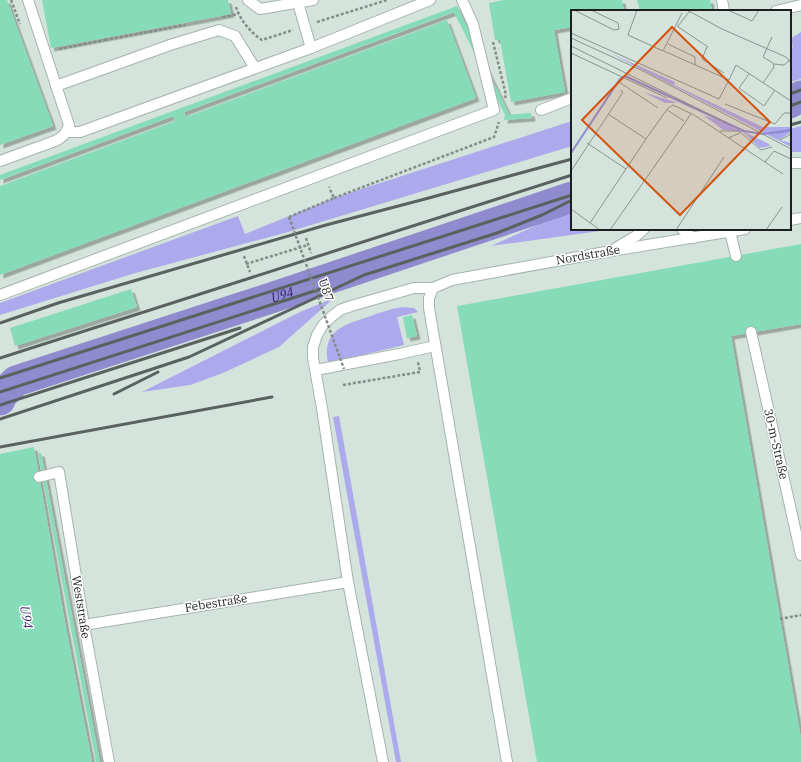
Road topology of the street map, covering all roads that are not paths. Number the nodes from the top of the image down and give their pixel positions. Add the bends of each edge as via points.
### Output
1 (28, 0) edge
2 (248, 0) edge
3 (313, 0) edge
4 (430, 0) edge
5 (462, 0) edge
6 (722, 0) edge
7 (298, 3) junction
8 (801, 5) edge
9 (724, 10) edge
10 (780, 10) edge
11 (311, 48) junction
12 (255, 68) junction
13 (56, 86) junction
14 (571, 98) edge
15 (541, 110) dead end
16 (67, 132) junction
17 (0, 161) edge
18 (801, 218) edge
19 (791, 220) edge
20 (643, 230) edge
21 (683, 230) edge
22 (700, 230) edge
23 (722, 230) edge
24 (740, 230) edge
25 (730, 232) junction
26 (693, 238) junction
27 (611, 251) junction
28 (736, 256) dead end
29 (433, 288) junction
30 (0, 295) edge
31 (751, 332) dead end
32 (435, 346) junction
33 (316, 370) junction
34 (39, 477) dead end
35 (801, 555) edge
36 (348, 582) junction
37 (84, 625) junction
38 (109, 762) edge
39 (383, 762) edge
40 (507, 762) edge

1 - 13 lane
2 - 7 lane via 260,9
3 - 7 lane
4 - 11 lane
5 - 30 lane via 473,24 494,110
6 - 9 lane
7 - 11 lane
8 - 10 lane
11 - 12 lane
12 - 13 lane via 235,36 219,30 170,44
12 - 16 lane via 80,132
13 - 16 lane via 68,119
14 - 15 lane
16 - 17 lane via 62,138
18 - 19 lane
20 - 27 lane
21 - 26 lane
22 - 26 lane
23 - 25 lane
24 - 25 lane, Nordstraße
25 - 26 lane, Nordstraße
25 - 28 lane
26 - 27 lane, Nordstraße
27 - 29 lane, Nordstraße via 452,280
29 - 32 lane via 428,298
29 - 33 lane via 414,288 340,310 323,325 317,335 313,347
31 - 35 lane, 30-m-Straße
32 - 33 lane
32 - 40 lane
33 - 36 lane
34 - 37 lane, Weststraße via 59,472
36 - 37 lane, Febestraße
36 - 39 lane
37 - 38 lane, Weststraße

